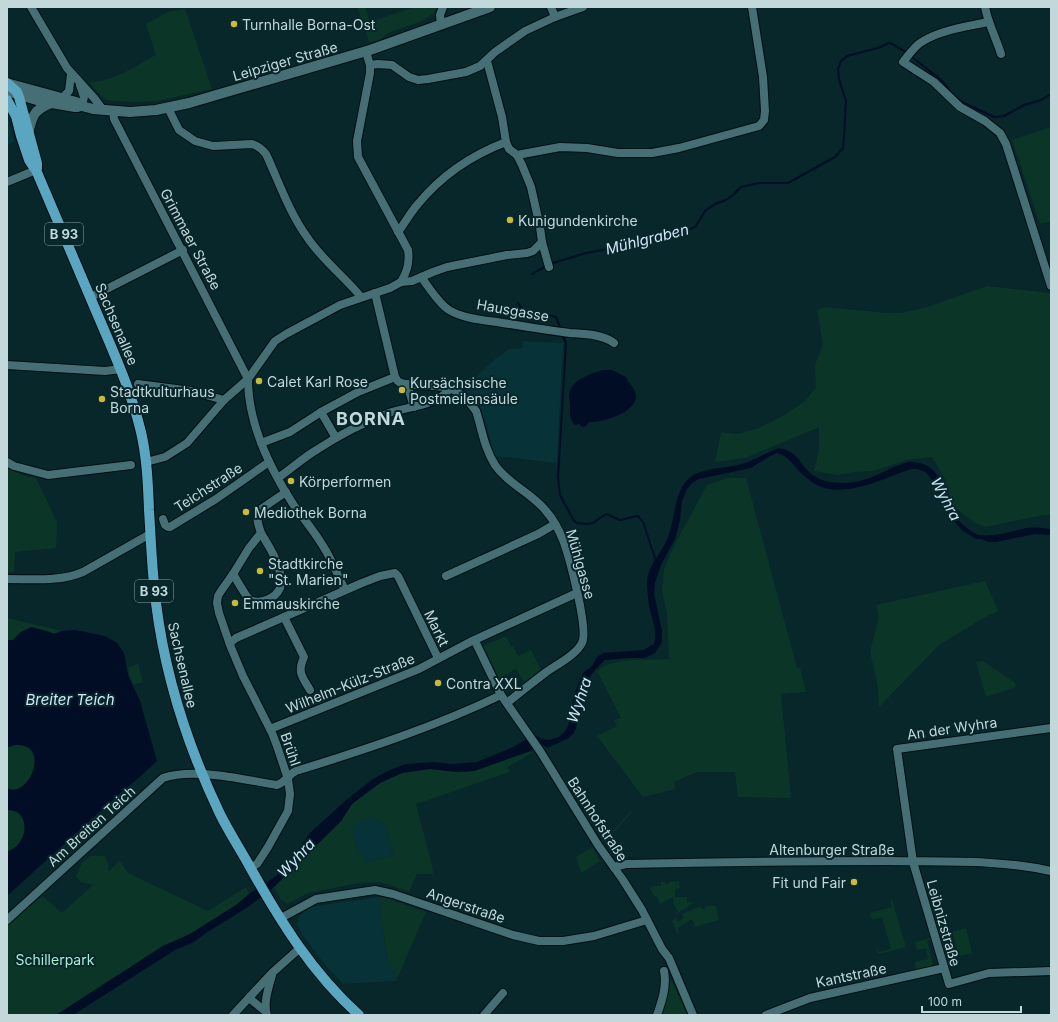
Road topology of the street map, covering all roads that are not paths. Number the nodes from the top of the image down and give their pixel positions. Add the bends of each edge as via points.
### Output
1 (31, 7) edge
2 (443, 7) edge
3 (490, 7) edge
4 (551, 7) edge
5 (583, 7) edge
6 (752, 7) edge
7 (986, 7) edge
8 (476, 9) edge
9 (555, 17) junction
10 (988, 22) junction
11 (441, 25) junction
12 (366, 52) junction
13 (1000, 54) dead end
14 (487, 61) junction
15 (370, 65) junction
16 (71, 74) junction
17 (80, 83) junction
18 (8, 86) edge
19 (22, 94) junction
20 (62, 98) junction
21 (7, 100) edge
22 (51, 103) junction
23 (82, 106) junction
24 (168, 108) junction
25 (108, 111) junction
26 (16, 116) junction
27 (28, 134) junction
28 (506, 142) junction
29 (517, 155) junction
30 (36, 170) junction
31 (7, 182) edge
32 (398, 232) junction
33 (542, 242) junction
34 (182, 250) junction
35 (548, 264) dead end
36 (421, 277) junction
37 (401, 282) junction
38 (1051, 286) edge
39 (374, 293) junction
40 (91, 297) junction
41 (361, 297) junction
42 (614, 343) dead end
43 (7, 365) edge
44 (121, 369) junction
45 (395, 377) junction
46 (248, 379) junction
47 (138, 384) dead end
48 (407, 384) junction
49 (450, 388) junction
50 (224, 400) junction
51 (414, 407) junction
52 (321, 412) junction
53 (336, 438) junction
54 (261, 443) junction
55 (7, 462) edge
56 (146, 462) junction
57 (269, 462) junction
58 (131, 465) dead end
59 (278, 478) junction
60 (286, 492) junction
61 (163, 519) dead end
62 (555, 524) junction
63 (261, 533) junction
64 (150, 534) junction
65 (233, 574) junction
66 (446, 576) dead end
67 (7, 579) edge
68 (345, 590) junction
69 (577, 593) junction
70 (284, 618) junction
71 (474, 641) junction
72 (230, 643) junction
73 (438, 658) junction
74 (310, 690) dead end
75 (501, 695) junction
76 (507, 703) junction
77 (1051, 728) edge
78 (270, 729) junction
79 (203, 774) junction
80 (288, 779) junction
81 (913, 862) junction
82 (251, 867) junction
83 (614, 867) junction
84 (1051, 871) edge
85 (281, 918) junction
86 (7, 920) edge
87 (647, 920) junction
88 (300, 948) junction
89 (944, 968) junction
90 (1051, 970) edge
91 (664, 971) dead end
92 (272, 973) junction
93 (503, 993) dead end
94 (249, 998) junction
95 (266, 1013) edge
96 (233, 1015) edge
97 (360, 1015) edge
98 (484, 1015) edge
99 (657, 1015) edge
100 (693, 1015) edge
101 (766, 1015) edge

1 - 16 street
2 - 11 street via 440,15
3 - 8 street, Leipziger Straße
4 - 9 street
5 - 9 street
6 - 29 street via 763,76 765,111 764,120 758,126 680,148 652,153 618,153 560,147
7 - 10 street
8 - 11 street, Leipziger Straße
9 - 14 street via 516,36
10 - 13 street
10 - 38 street via 929,38 919,44 903,62 934,82 960,107 1000,133 1006,144
11 - 12 street, Leipziger Straße
12 - 15 street
12 - 24 street, Leipziger Straße
14 - 15 street via 466,72 422,80 409,77 392,65
14 - 28 street
15 - 32 street via 357,141 358,157
16 - 17 street
16 - 20 street via 69,91
17 - 23 street via 84,97
17 - 25 street
18 - 19 main road, Sachsenallee / B 93
19 - 20 street, Leipziger Straße
19 - 22 street, Leipziger Straße
19 - 26 street, B 93 via 16,107
19 - 27 main road, Sachsenallee / B 93
20 - 23 street, Leipziger Straße
21 - 26 main road, Sachsenallee / B 93
22 - 23 street, Leipziger Straße via 75,108
22 - 27 street via 41,107 34,114
23 - 25 street, Leipziger Straße
24 - 25 street, Leipziger Straße
24 - 41 street via 179,130 195,141 213,146 252,144 262,149 297,222 307,237 325,260
25 - 34 street, Grimmaer Straße
26 - 30 main road, Sachsenallee / B 93 via 29,160
27 - 30 main road, Sachsenallee / B 93 via 37,163
28 - 29 street via 509,149
28 - 32 street via 465,162 437,183 416,206
29 - 33 street via 531,187
30 - 31 street
30 - 40 main road, Sachsenallee / B 93
32 - 37 street via 408,250 409,258
33 - 35 street
33 - 36 street via 527,253 447,267
34 - 40 street
34 - 46 street, Grimmaer Straße
36 - 37 street
36 - 42 street, Hausgasse via 449,310 482,320 608,338
37 - 39 street
39 - 41 street
39 - 45 street
40 - 44 main road, Sachsenallee / B 93
41 - 46 street via 340,305 275,341
43 - 44 street via 105,372
44 - 56 main road, Sachsenallee / B 93 via 134,407
45 - 48 street via 401,383
45 - 52 street via 358,392
46 - 50 street
46 - 54 street via 248,396
47 - 50 street via 191,391
48 - 49 street
48 - 51 street
49 - 51 street via 444,395 422,406
49 - 62 street, Mühlgasse via 465,398 476,411 489,453 500,471 536,499
50 - 56 street via 187,443 165,457
51 - 53 street via 389,413
52 - 53 street
52 - 54 street via 290,432
53 - 59 street
54 - 57 street
55 - 58 street via 48,475
56 - 64 main road, Sachsenallee / B 93
57 - 59 street
57 - 61 street, Teichstraße via 170,527
59 - 60 street
60 - 63 street via 259,512 257,522
60 - 68 street via 325,548
62 - 66 street
62 - 69 street, Mühlgasse via 563,541
63 - 65 street, Brühl
63 - 65 street via 279,569 280,588 271,598 252,601
64 - 67 street via 73,576 58,579
64 - 79 main road, Sachsenallee / B 93 via 156,602 169,680
65 - 72 street, Brühl via 218,596 222,625
68 - 70 street
68 - 73 street, Markt via 394,573 398,576
69 - 71 street, Markt
69 - 76 street, Mühlgasse via 584,631 583,642 576,651
70 - 72 street via 236,638
70 - 74 street via 304,657 299,668
71 - 73 street, Markt
71 - 75 street, Bahnhofstraße
72 - 78 street, Brühl via 243,676
73 - 78 street, Wilhelm-Külz-Straße via 419,669
75 - 76 street, Bahnhofstraße
75 - 80 street via 436,723 293,772
76 - 83 street, Bahnhofstraße
77 - 81 street, An der Wyhra via 897,749
78 - 80 street, Brühl
79 - 80 street via 276,785
79 - 82 main road, Sachsenallee / B 93 via 221,816
79 - 86 street, Am Breiten Teich via 174,774 163,778
80 - 82 street, Brühl via 288,811 257,864
81 - 83 street, Altenburger Straße via 732,862 626,864
81 - 84 street, Altenburger Straße via 998,863
81 - 89 street, Leibnizstraße
82 - 85 main road, Sachsenallee / B 93
83 - 87 street, Bahnhofstraße
85 - 87 street, Angerstraße via 316,899 375,890 539,941 563,941 594,936
85 - 88 main road, Sachsenallee / B 93
87 - 100 street, Bahnhofstraße via 669,958
88 - 92 street
88 - 97 main road, Sachsenallee / B 93 via 332,988
89 - 90 street, Leibnizstraße via 949,984 989,973
89 - 101 street, Kantstraße via 814,997
91 - 99 street via 666,978
92 - 94 street
92 - 95 street
93 - 98 street
94 - 95 street
94 - 96 street

